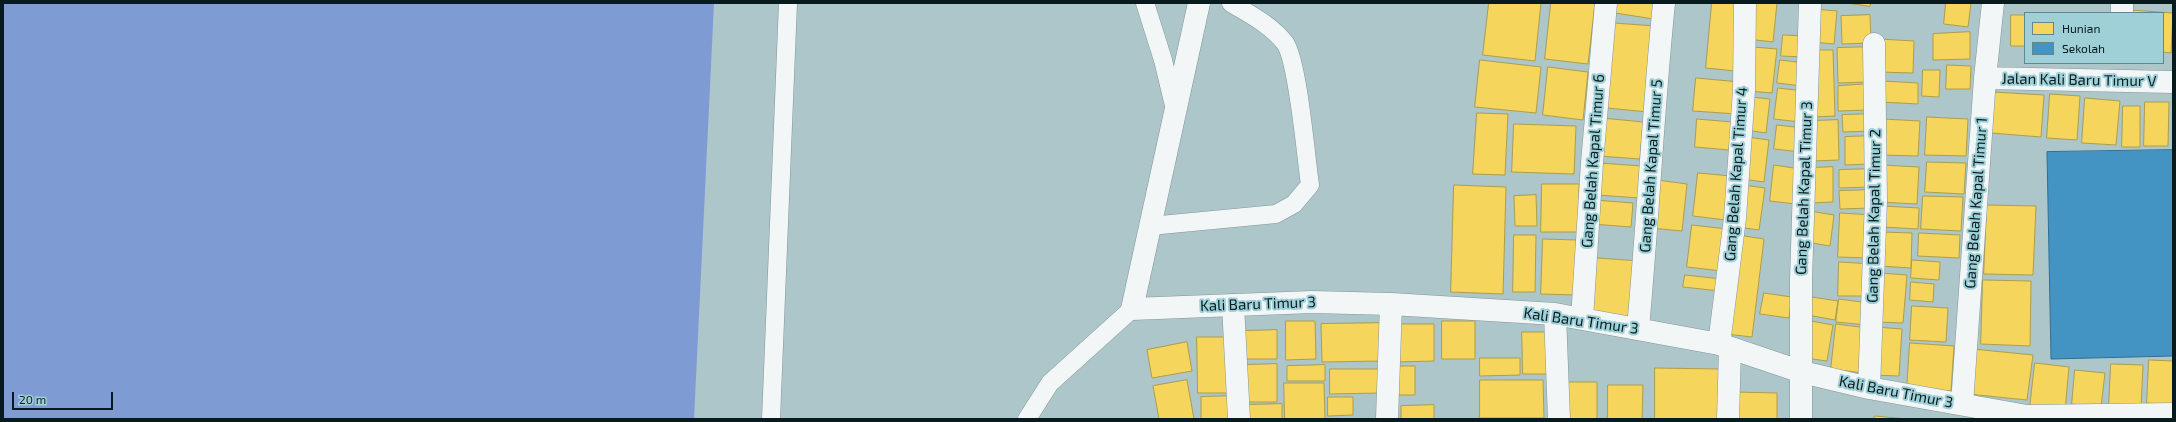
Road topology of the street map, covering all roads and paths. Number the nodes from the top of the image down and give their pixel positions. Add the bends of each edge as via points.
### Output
1 (788, 3) edge
2 (1145, 3) edge
3 (1199, 3) edge
4 (1231, 3) edge
5 (1606, 3) edge
6 (1664, 3) edge
7 (1745, 3) edge
8 (1810, 3) edge
9 (1993, 3) edge
10 (1874, 44) dead end
11 (2124, 73) edge
12 (1985, 78) junction
13 (2173, 82) edge
14 (1175, 110) junction
15 (1150, 226) junction
16 (1391, 304) junction
17 (1233, 305) junction
18 (1132, 309) junction
19 (1555, 314) junction
20 (1582, 319) junction
21 (1638, 328) junction
22 (1725, 346) junction
23 (1802, 372) junction
24 (1869, 388) junction
25 (1956, 409) edge
26 (2173, 414) edge
27 (771, 419) edge
28 (1027, 419) edge
29 (1239, 419) edge
30 (1387, 419) edge
31 (1559, 419) edge
32 (1728, 419) edge
33 (1801, 419) edge

1 - 27 lane
2 - 14 lane
3 - 14 street
4 - 15 lane via 1270,27 1286,45 1293,69 1310,185 1294,204 1276,214
5 - 20 street, Gang Belah Kapal Timur 6
6 - 21 street, Gang Belah Kapal Timur 5
7 - 22 street, Gang Belah Kapal Timur 4 via 1744,90
8 - 23 street, Gang Belah Kapal Timur 3 via 1801,279
9 - 12 street, Gang Belah Kapal Timur 1
10 - 24 street, Gang Belah Kapal Timur 2 via 1876,200
11 - 12 street, Jalan Kali Baru Timur V
11 - 13 street, Jalan Kali Baru Timur V
12 - 25 street, Gang Belah Kapal Timur 1
14 - 15 street
15 - 18 street
16 - 17 street, Kali Baru Timur 3 via 1312,302
16 - 19 street, Kali Baru Timur 3
16 - 30 street
17 - 18 street, Kali Baru Timur 3
17 - 29 street
18 - 28 lane via 1050,384
19 - 20 street, Kali Baru Timur 3
19 - 31 street
20 - 21 street, Kali Baru Timur 3
21 - 22 street, Kali Baru Timur 3
22 - 23 street, Kali Baru Timur 3
22 - 32 street, Gang Belah Kapal Timur 4
23 - 24 street, Kali Baru Timur 3
23 - 33 street, Gang Belah Kapal Timur 3
24 - 25 street, Kali Baru Timur 3
25 - 26 street, Kali Baru Timur 3 via 2027,416

